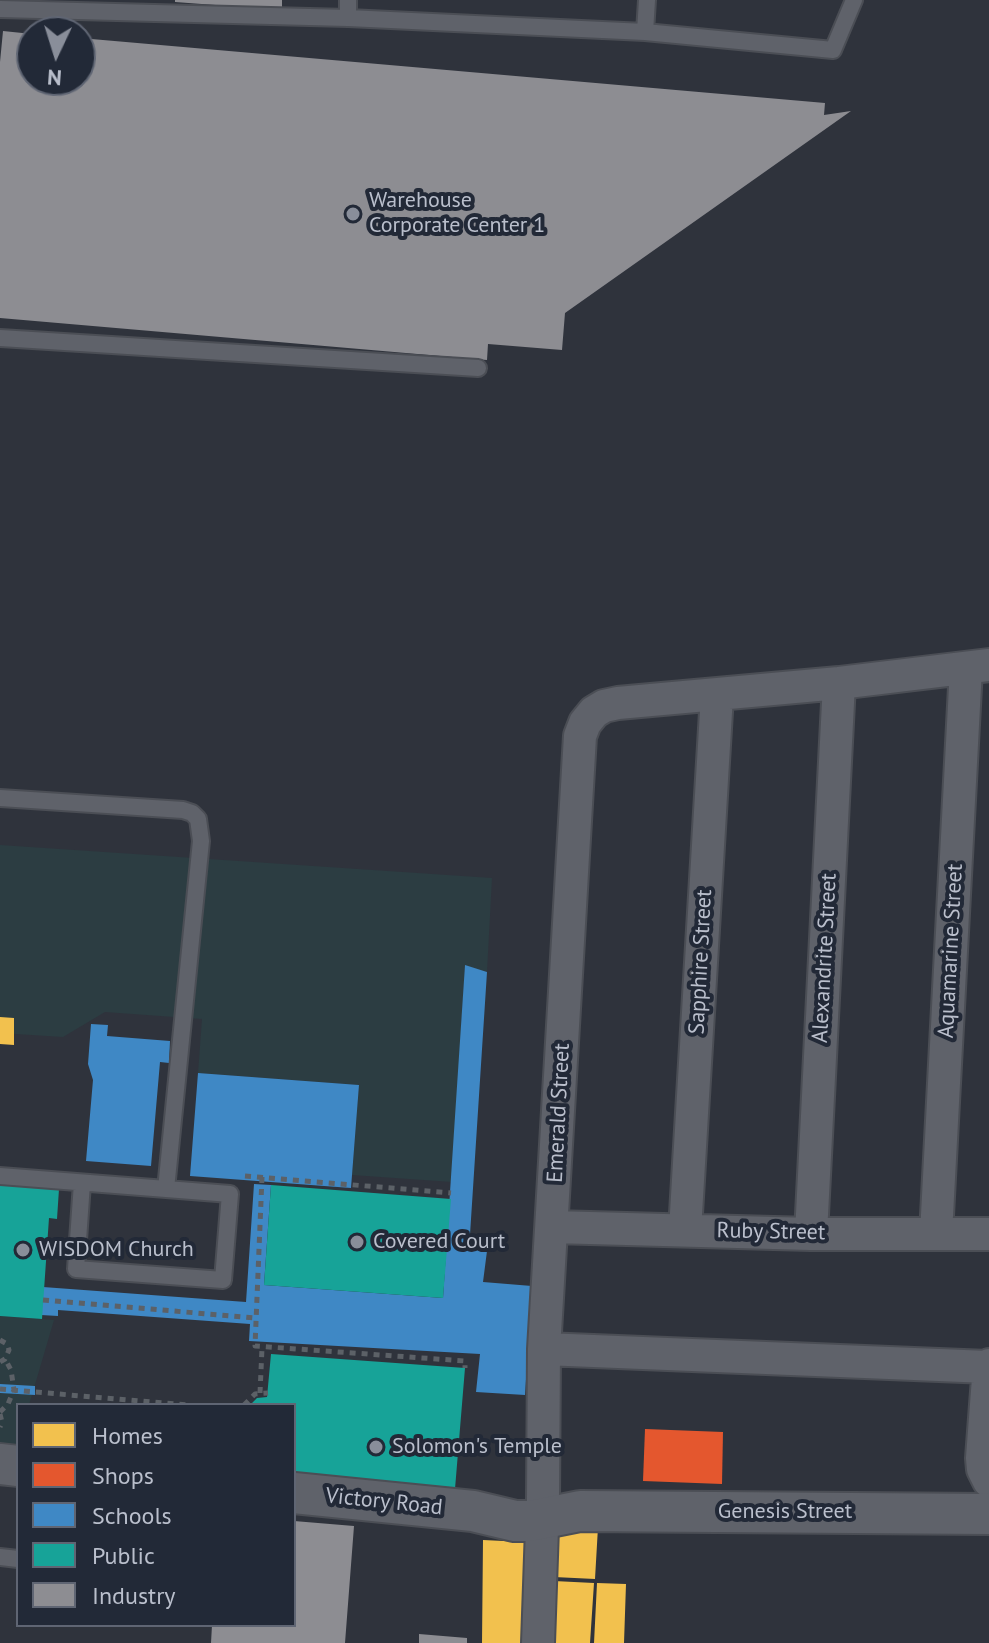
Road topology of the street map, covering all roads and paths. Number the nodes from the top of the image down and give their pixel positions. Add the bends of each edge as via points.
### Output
1 (348, 0) edge
2 (647, 0) edge
3 (854, 0) edge
4 (0, 9) edge
5 (348, 18) junction
6 (645, 32) junction
7 (0, 338) edge
8 (478, 368) dead end
9 (977, 666) edge
10 (839, 683) junction
11 (717, 695) junction
12 (0, 798) edge
13 (235, 1175) dead end
14 (0, 1176) edge
15 (262, 1177) junction
16 (82, 1183) junction
17 (166, 1189) junction
18 (449, 1195) dead end
19 (553, 1227) junction
20 (685, 1230) junction
21 (811, 1234) junction
22 (936, 1234) junction
23 (989, 1234) edge
24 (43, 1300) dead end
25 (256, 1318) junction
26 (0, 1340) edge
27 (262, 1348) junction
28 (544, 1349) junction
29 (3, 1360) edge
30 (988, 1366) edge
31 (465, 1368) dead end
32 (0, 1389) edge
33 (14, 1390) junction
34 (260, 1393) junction
35 (268, 1393) dead end
36 (164, 1403) edge
37 (246, 1403) edge
38 (0, 1413) edge
39 (0, 1427) edge
40 (989, 1481) edge
41 (296, 1493) edge
42 (555, 1510) junction
43 (989, 1514) edge
44 (538, 1643) edge

1 - 5 lane
2 - 6 lane
3 - 6 lane via 833,50
4 - 5 lane
5 - 6 lane
7 - 8 lane
9 - 10 street
9 - 22 street, Aquamarine Street
10 - 11 street
10 - 21 street, Alexandrite Street
11 - 19 street, Emerald Street via 604,706 585,723 580,736
11 - 20 street, Sapphire Street
12 - 17 lane via 183,810 198,819 201,841
13 - 15 path
14 - 16 lane
15 - 18 path
15 - 25 path
16 - 17 lane
16 - 17 lane via 76,1269 223,1280 230,1194
19 - 20 street, Ruby Street
19 - 28 street, Emerald Street
20 - 21 street, Ruby Street
21 - 22 street, Ruby Street
22 - 23 street, Ruby Street
24 - 25 path
25 - 27 path via 255,1346
26 - 29 path via 9,1346
27 - 31 path via 465,1361
27 - 34 path
28 - 30 street
28 - 42 street, Emerald Street
29 - 33 path via 11,1370
30 - 40 street via 982,1458
32 - 33 path
33 - 36 path
33 - 38 path
34 - 35 path
34 - 37 path
38 - 39 path
41 - 42 street, Victory Road via 473,1511 516,1493
42 - 43 street, Genesis Street
42 - 44 street, Emerald Street

